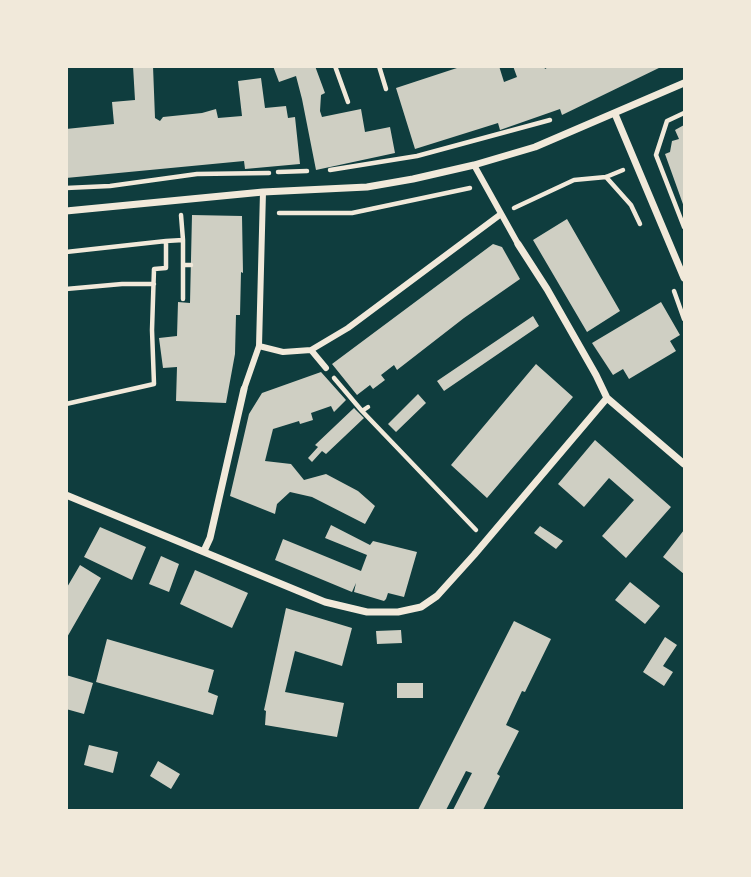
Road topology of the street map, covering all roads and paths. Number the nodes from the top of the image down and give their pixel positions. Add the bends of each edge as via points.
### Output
1 (335, 66) edge
2 (379, 66) edge
3 (684, 83) edge
4 (386, 89) dead end
5 (348, 102) dead end
6 (684, 113) edge
7 (615, 114) junction
8 (559, 118) dead end
9 (656, 155) junction
10 (636, 164) junction
11 (474, 165) junction
12 (339, 169) dead end
13 (299, 170) dead end
14 (66, 188) edge
15 (263, 192) junction
16 (66, 211) edge
17 (501, 214) junction
18 (181, 215) dead end
19 (684, 227) edge
20 (183, 240) junction
21 (166, 241) junction
22 (518, 244) joint
23 (66, 252) edge
24 (183, 265) junction
25 (191, 265) dead end
26 (684, 278) edge
27 (154, 284) junction
28 (66, 289) edge
29 (183, 299) dead end
30 (259, 346) junction
31 (311, 350) junction
32 (326, 369) joint
33 (244, 389) joint
34 (607, 398) junction
35 (66, 404) edge
36 (368, 407) dead end
37 (362, 411) junction
38 (684, 464) edge
39 (66, 495) edge
40 (481, 525) dead end
41 (476, 531) junction
42 (470, 539) dead end
43 (486, 541) junction
44 (204, 551) junction

1 - 5 path
2 - 4 path
3 - 7 street
6 - 9 path via 667,121
7 - 10 street
7 - 11 street via 535,147
8 - 12 path via 417,156
9 - 10 path
9 - 19 path
10 - 17 path via 606,177 574,180
10 - 26 street
11 - 15 street via 367,187
11 - 17 street
13 - 14 path via 197,174
15 - 16 street
15 - 30 street
17 - 22 street
17 - 31 street via 348,328
18 - 20 path
20 - 21 path
20 - 24 path
21 - 23 path
21 - 27 path via 166,268 155,269
22 - 34 street
24 - 25 path
24 - 29 path
27 - 28 path
27 - 35 path via 154,384
30 - 31 street via 283,352
30 - 33 street
31 - 32 street
32 - 37 path
33 - 44 street
34 - 38 street
34 - 43 street
36 - 37 path
37 - 41 path
39 - 44 street
40 - 41 path
41 - 42 path
41 - 43 path
43 - 44 street via 437,596 421,607 398,612 367,612 326,602

